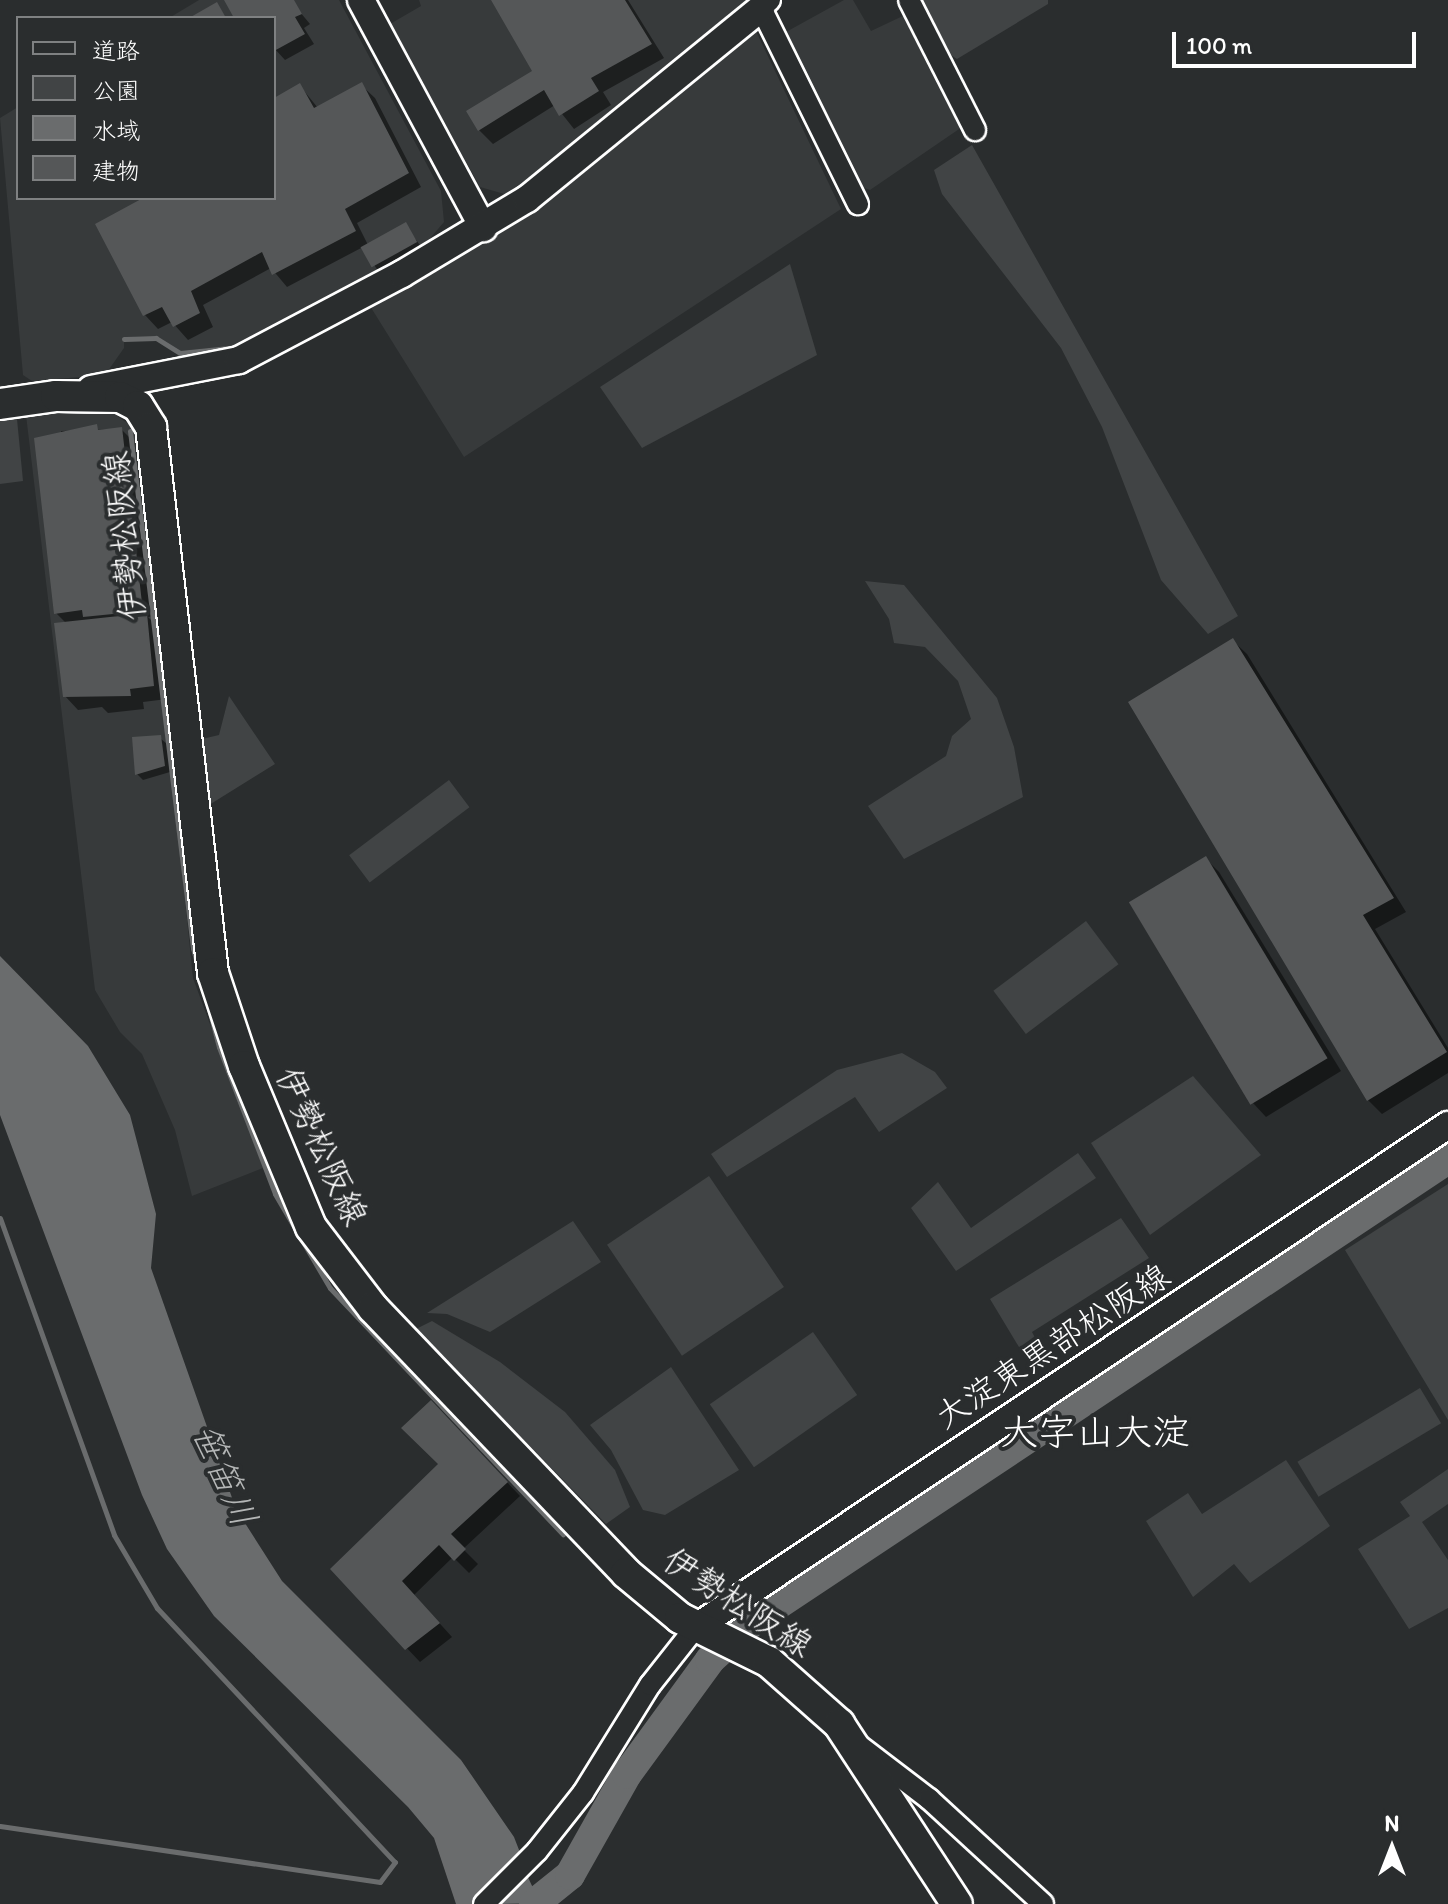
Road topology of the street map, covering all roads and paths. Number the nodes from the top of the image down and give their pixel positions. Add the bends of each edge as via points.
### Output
1 (361, 0) edge
2 (909, 0) edge
3 (765, 4) edge
4 (975, 130) dead end
5 (858, 204) dead end
6 (483, 228) junction
7 (170, 371) junction
8 (56, 396) junction
9 (0, 404) edge
10 (151, 427) junction
11 (1448, 1125) edge
12 (718, 1638) junction
13 (855, 1743) junction
14 (484, 1904) edge
15 (957, 1904) edge
16 (1043, 1904) edge

1 - 6 street
2 - 4 street
3 - 5 street
3 - 6 street via 527,199
6 - 7 street via 239,360
7 - 8 street
7 - 10 street via 156,386
8 - 9 main road, 伊勢松阪線
8 - 10 main road, 伊勢松阪線 via 130,400 145,412
10 - 12 main road, 伊勢松阪線 via 211,962 229,1028 296,1193 327,1251 373,1308 626,1573
11 - 12 street, 大淀東黒部松阪線
12 - 13 main road, 伊勢松阪線 via 769,1662
12 - 14 street via 667,1660 591,1781 537,1851
13 - 15 main road, 伊勢松阪線
13 - 16 street via 929,1799

